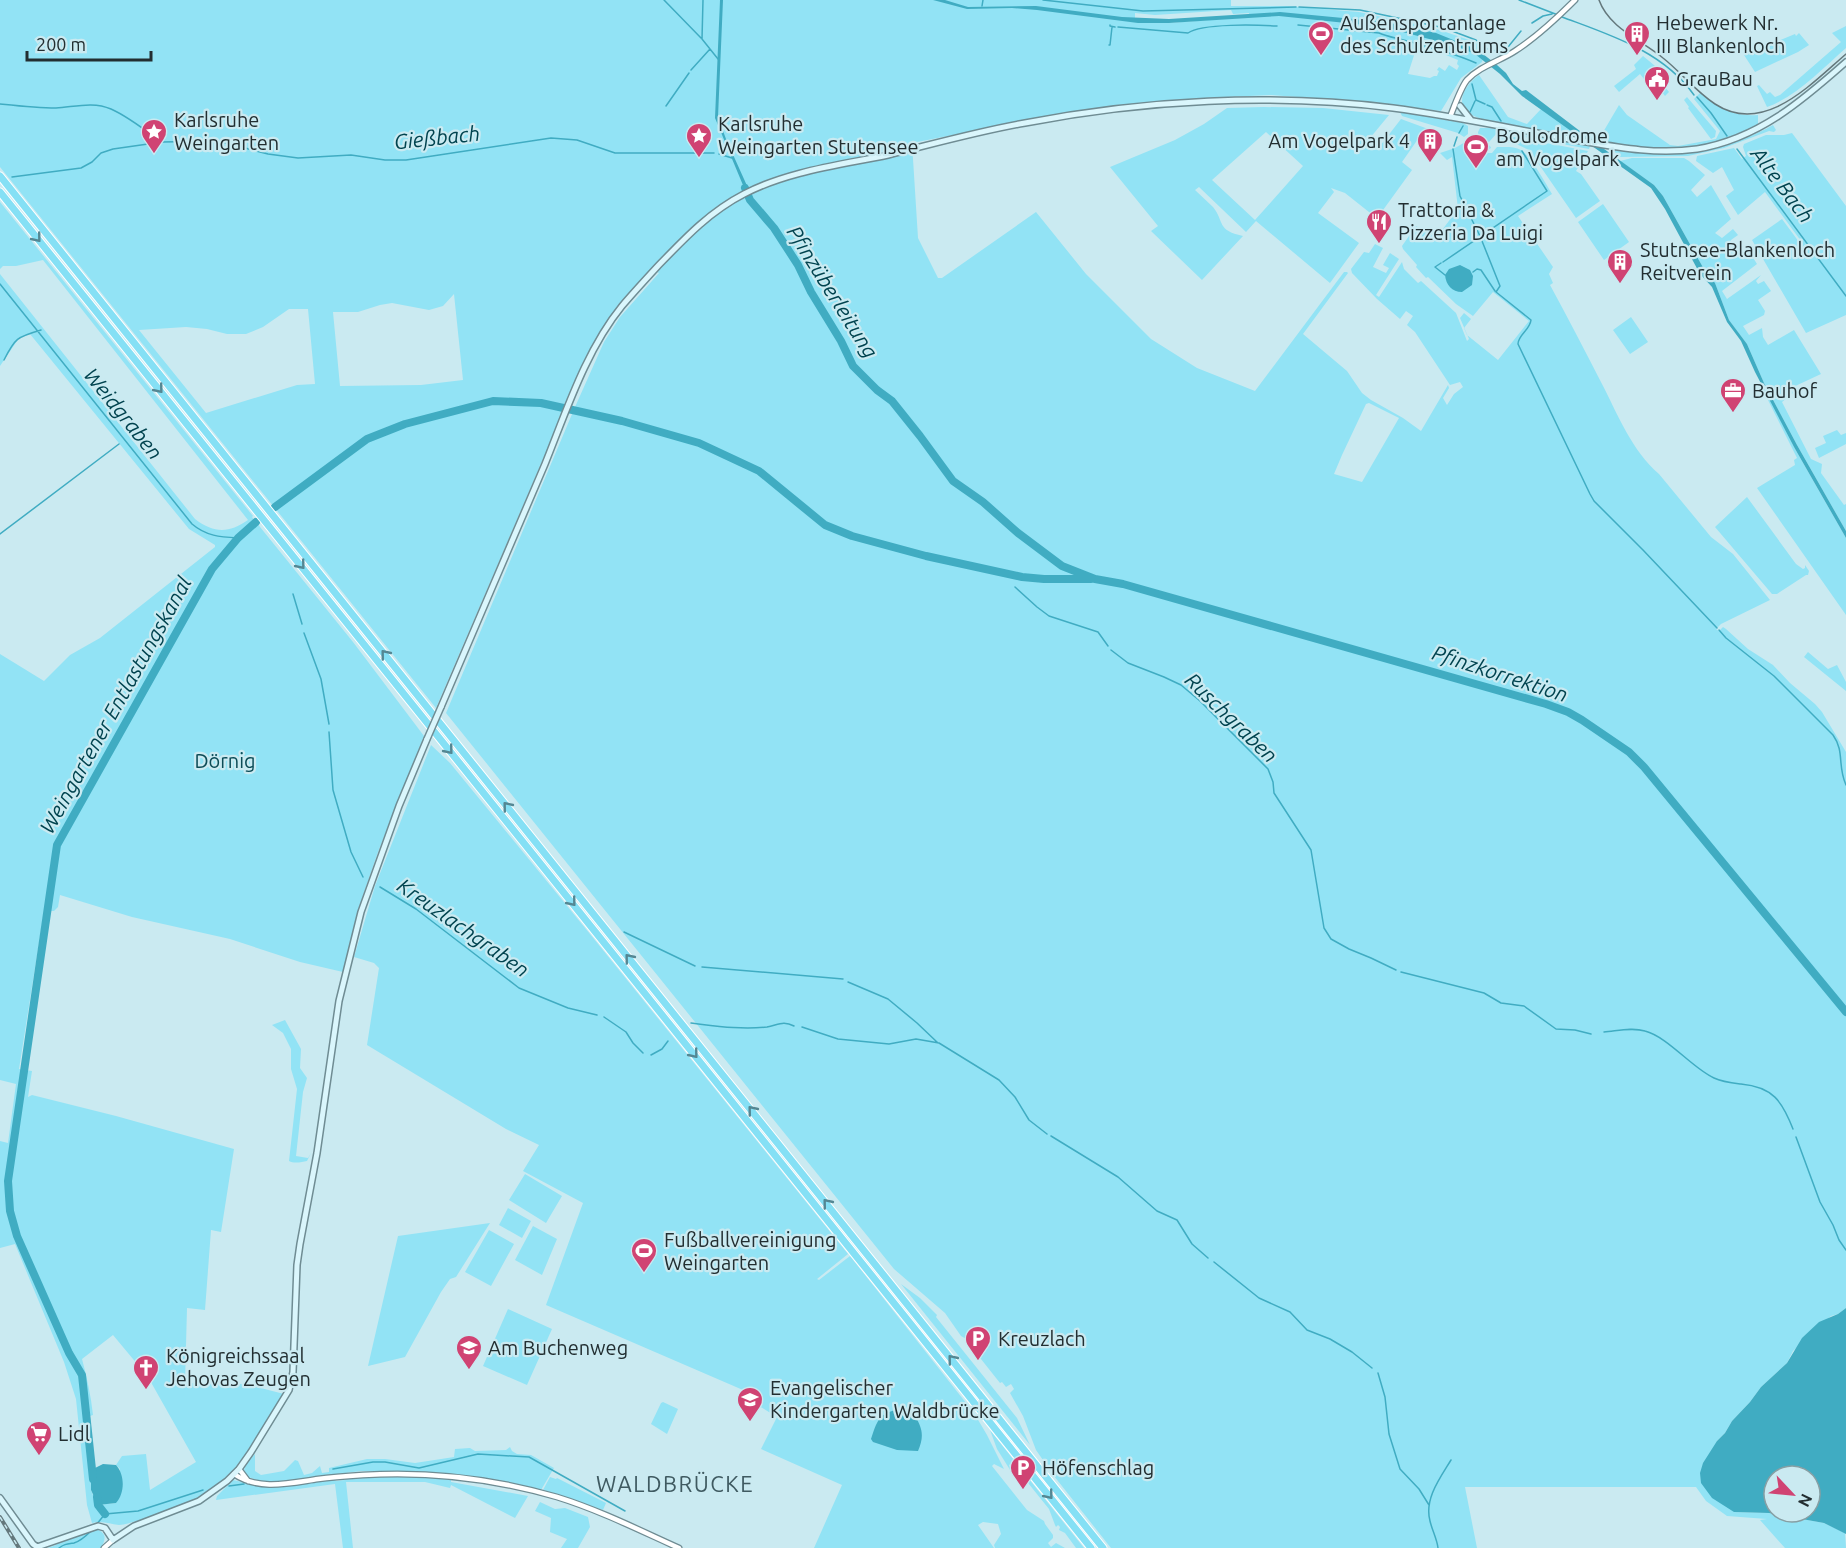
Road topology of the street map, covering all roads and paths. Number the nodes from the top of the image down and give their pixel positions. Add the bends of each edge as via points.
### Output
1 (1575, 0) edge
2 (1846, 62) edge
3 (1459, 98) junction
4 (1460, 106) junction
5 (1452, 117) junction
6 (1472, 121) junction
7 (0, 176) edge
8 (0, 192) edge
9 (239, 1469) junction
10 (234, 1474) junction
11 (249, 1481) junction
12 (0, 1498) edge
13 (113, 1540) junction
14 (37, 1547) edge
15 (104, 1548) edge
16 (679, 1548) edge
17 (1091, 1548) edge
18 (1103, 1548) edge

1 - 3 street via 1515,51 1465,81
2 - 6 main road via 1782,115 1742,136 1702,148 1644,151
3 - 4 street
3 - 5 street
4 - 5 street
4 - 6 main road
5 - 6 main road
5 - 9 main road, bridge via 1358,105 1269,100 1140,106 1026,123 804,173 752,190 724,206 701,223 623,305 600,338 570,403 399,806 361,912 339,1001 300,1244 293,1372 286,1396
18 -> 7 highway
8 -> 17 highway
9 - 10 main road
9 - 11 street
10 - 11 street
10 - 13 main road via 199,1501 134,1527
11 - 16 street via 273,1485 399,1474 489,1482 559,1498
12 - 14 main road
13 - 14 main road via 100,1526
13 - 15 street

